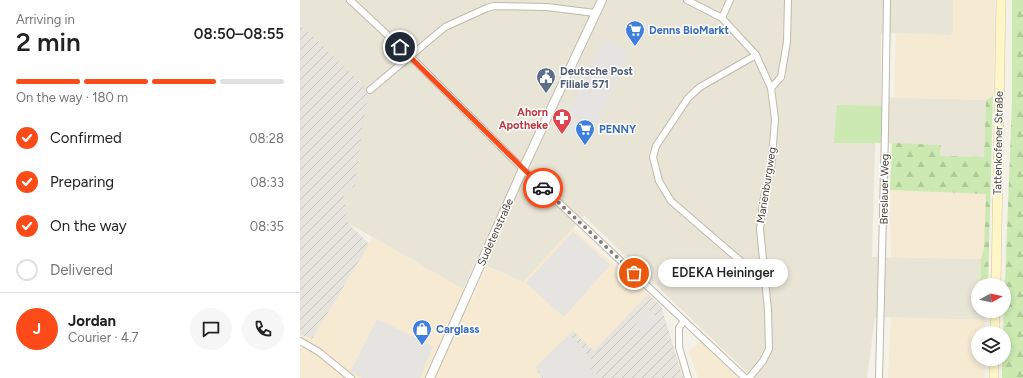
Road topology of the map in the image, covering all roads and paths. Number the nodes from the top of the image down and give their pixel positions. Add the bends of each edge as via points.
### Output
1 (350, 0) edge
2 (602, 0) edge
3 (687, 0) edge
4 (730, 0) edge
5 (788, 0) edge
6 (887, 0) edge
7 (1001, 0) edge
8 (493, 3) edge
9 (595, 13) junction
10 (722, 18) junction
11 (756, 55) junction
12 (410, 56) junction
13 (771, 88) junction
14 (370, 90) dead end
15 (523, 169) junction
16 (763, 268) junction
17 (996, 278) edge
18 (684, 321) junction
19 (300, 341) edge
20 (994, 366) edge
21 (351, 378) edge
22 (430, 378) edge
23 (688, 378) edge
24 (745, 378) edge
25 (749, 378) edge
26 (879, 378) edge
27 (994, 378) edge

1 - 12 street
2 - 9 street, Sudetenstraße
3 - 10 street, Marienburgweg
4 - 10 street
5 - 13 street via 787,42 781,77
6 - 26 street, Breslauer Weg
7 - 17 main road, Tattenkofener Straße
8 - 9 street
8 - 12 street via 445,27
9 - 15 street, Sudetenstraße
10 - 11 street, Marienburgweg
11 - 13 street, Marienburgweg
11 - 16 street via 700,87 688,98 656,146 654,157 659,181 671,201 744,264 752,268
12 - 14 street
12 - 15 street
13 - 16 street, Marienburgweg via 775,119 771,170 760,229
15 - 18 street
15 - 22 street, Sudetenstraße
16 - 25 street, Marienburgweg via 769,349
18 - 23 street via 679,328 679,347
18 - 24 street
19 - 21 street via 319,352
20 - 27 main road

